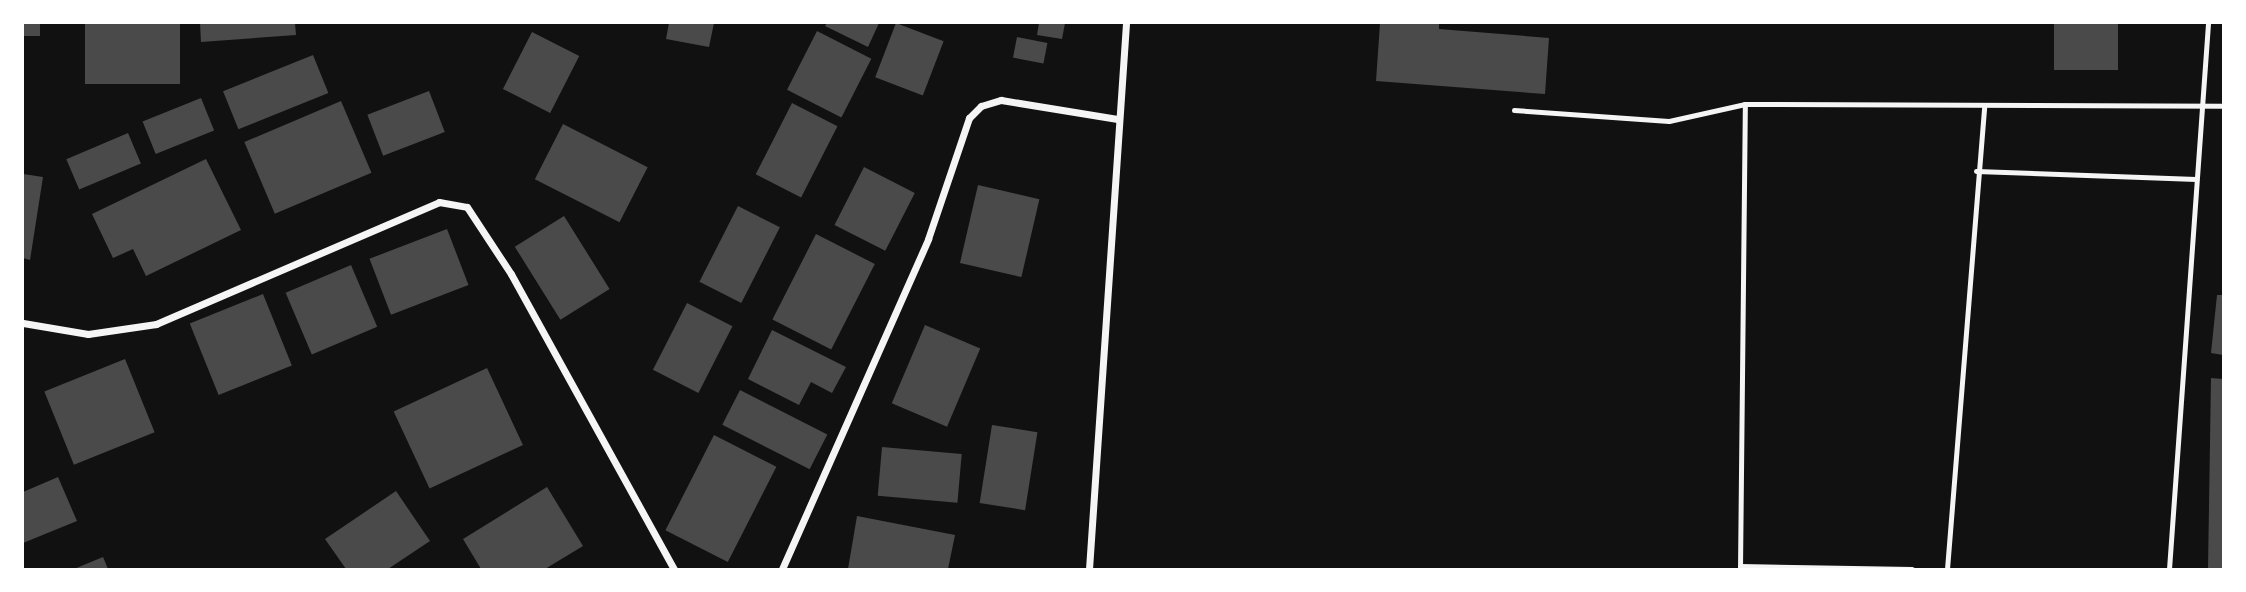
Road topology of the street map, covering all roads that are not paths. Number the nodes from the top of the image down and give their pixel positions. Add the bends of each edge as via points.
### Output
1 (1126, 23) edge
2 (2208, 23) edge
3 (1745, 104) junction
4 (1984, 106) junction
5 (2201, 106) junction
6 (2223, 106) edge
7 (1514, 110) dead end
8 (1117, 118) junction
9 (1976, 171) junction
10 (2196, 179) junction
11 (23, 323) edge
12 (1740, 568) edge
13 (674, 569) edge
14 (782, 569) edge
15 (1089, 569) edge
16 (1912, 569) edge
17 (1947, 569) edge
18 (2169, 569) edge

1 - 8 street
2 - 5 lane
3 - 4 lane
3 - 7 lane via 1669,121
3 - 12 lane
4 - 5 lane
4 - 9 lane
5 - 6 lane
5 - 10 lane
8 - 14 street via 1001,100 981,106 968,118 928,239
8 - 15 street
9 - 10 lane
9 - 17 lane
10 - 18 lane
11 - 13 street via 88,334 156,324 439,202 467,207 511,274
12 - 16 lane

